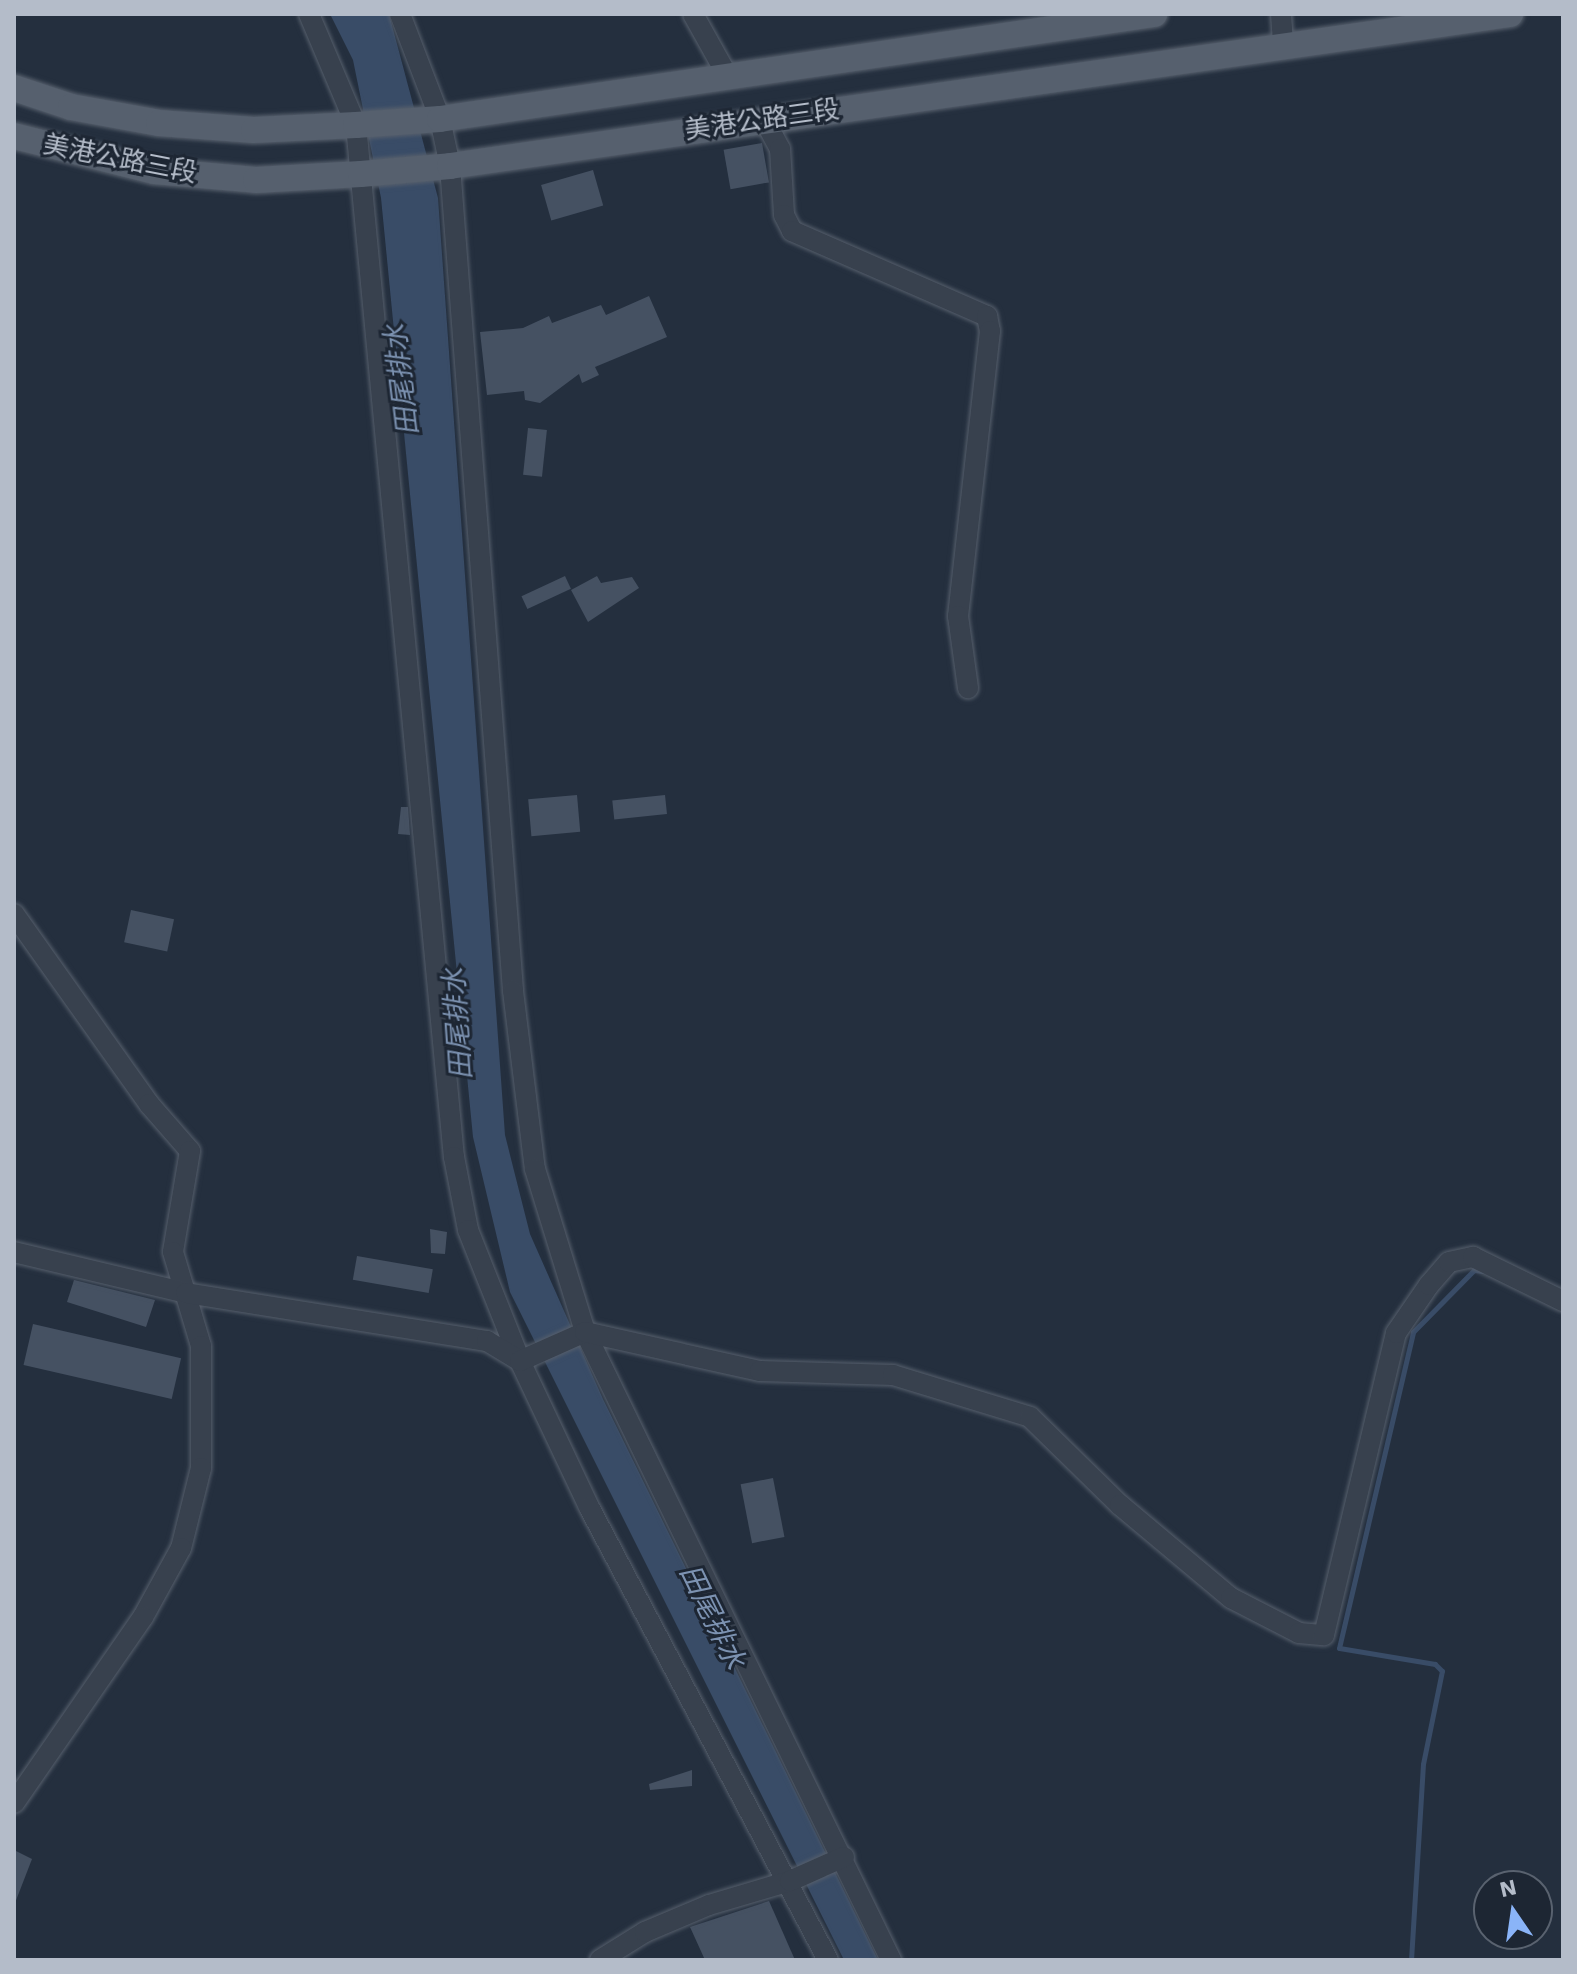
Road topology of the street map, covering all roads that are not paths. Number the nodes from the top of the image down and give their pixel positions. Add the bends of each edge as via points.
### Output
1 (309, 14) edge
2 (400, 14) edge
3 (693, 14) edge
4 (1154, 14) edge
5 (1281, 14) edge
6 (1510, 14) edge
7 (1283, 45) junction
8 (728, 77) junction
9 (14, 88) edge
10 (440, 119) junction
11 (764, 119) junction
12 (356, 125) junction
13 (14, 136) edge
14 (450, 166) junction
15 (361, 174) junction
16 (968, 688) dead end
17 (14, 914) edge
18 (14, 1252) edge
19 (186, 1293) junction
20 (1563, 1301) edge
21 (585, 1332) junction
22 (520, 1361) junction
23 (15, 1798) edge
24 (844, 1857) junction
25 (790, 1881) junction
26 (600, 1960) edge
27 (828, 1960) edge
28 (891, 1960) edge

1 - 12 street
2 - 10 street
3 - 8 street
4 - 8 main road, 美港公路三段
5 - 7 street
6 - 7 main road, 美港公路三段
7 - 11 main road, 美港公路三段
8 - 10 main road, 美港公路三段
9 - 12 main road, 美港公路三段 via 71,107 159,123 254,130
10 - 12 main road, 美港公路三段
10 - 14 street
11 - 14 main road, 美港公路三段
11 - 16 street via 780,149 784,215 792,231 987,316 990,331 958,616
12 - 15 street
13 - 15 main road, 美港公路三段 via 154,171 256,180
14 - 15 main road, 美港公路三段
14 - 21 street via 513,991 535,1169
15 - 22 street via 454,1157 468,1230
17 - 19 street via 149,1104 190,1151 173,1252
18 - 19 street
19 - 22 street via 487,1341
19 - 23 street via 201,1346 201,1468 181,1548 143,1617
20 - 21 street via 1473,1257 1449,1262 1429,1285 1396,1333 1324,1635 1299,1633 1231,1598 1120,1505 1030,1417 893,1375 760,1371
21 - 22 street
21 - 24 street
22 - 25 street via 589,1507
24 - 25 street
24 - 28 street
25 - 26 street via 709,1905 645,1932
25 - 27 street

